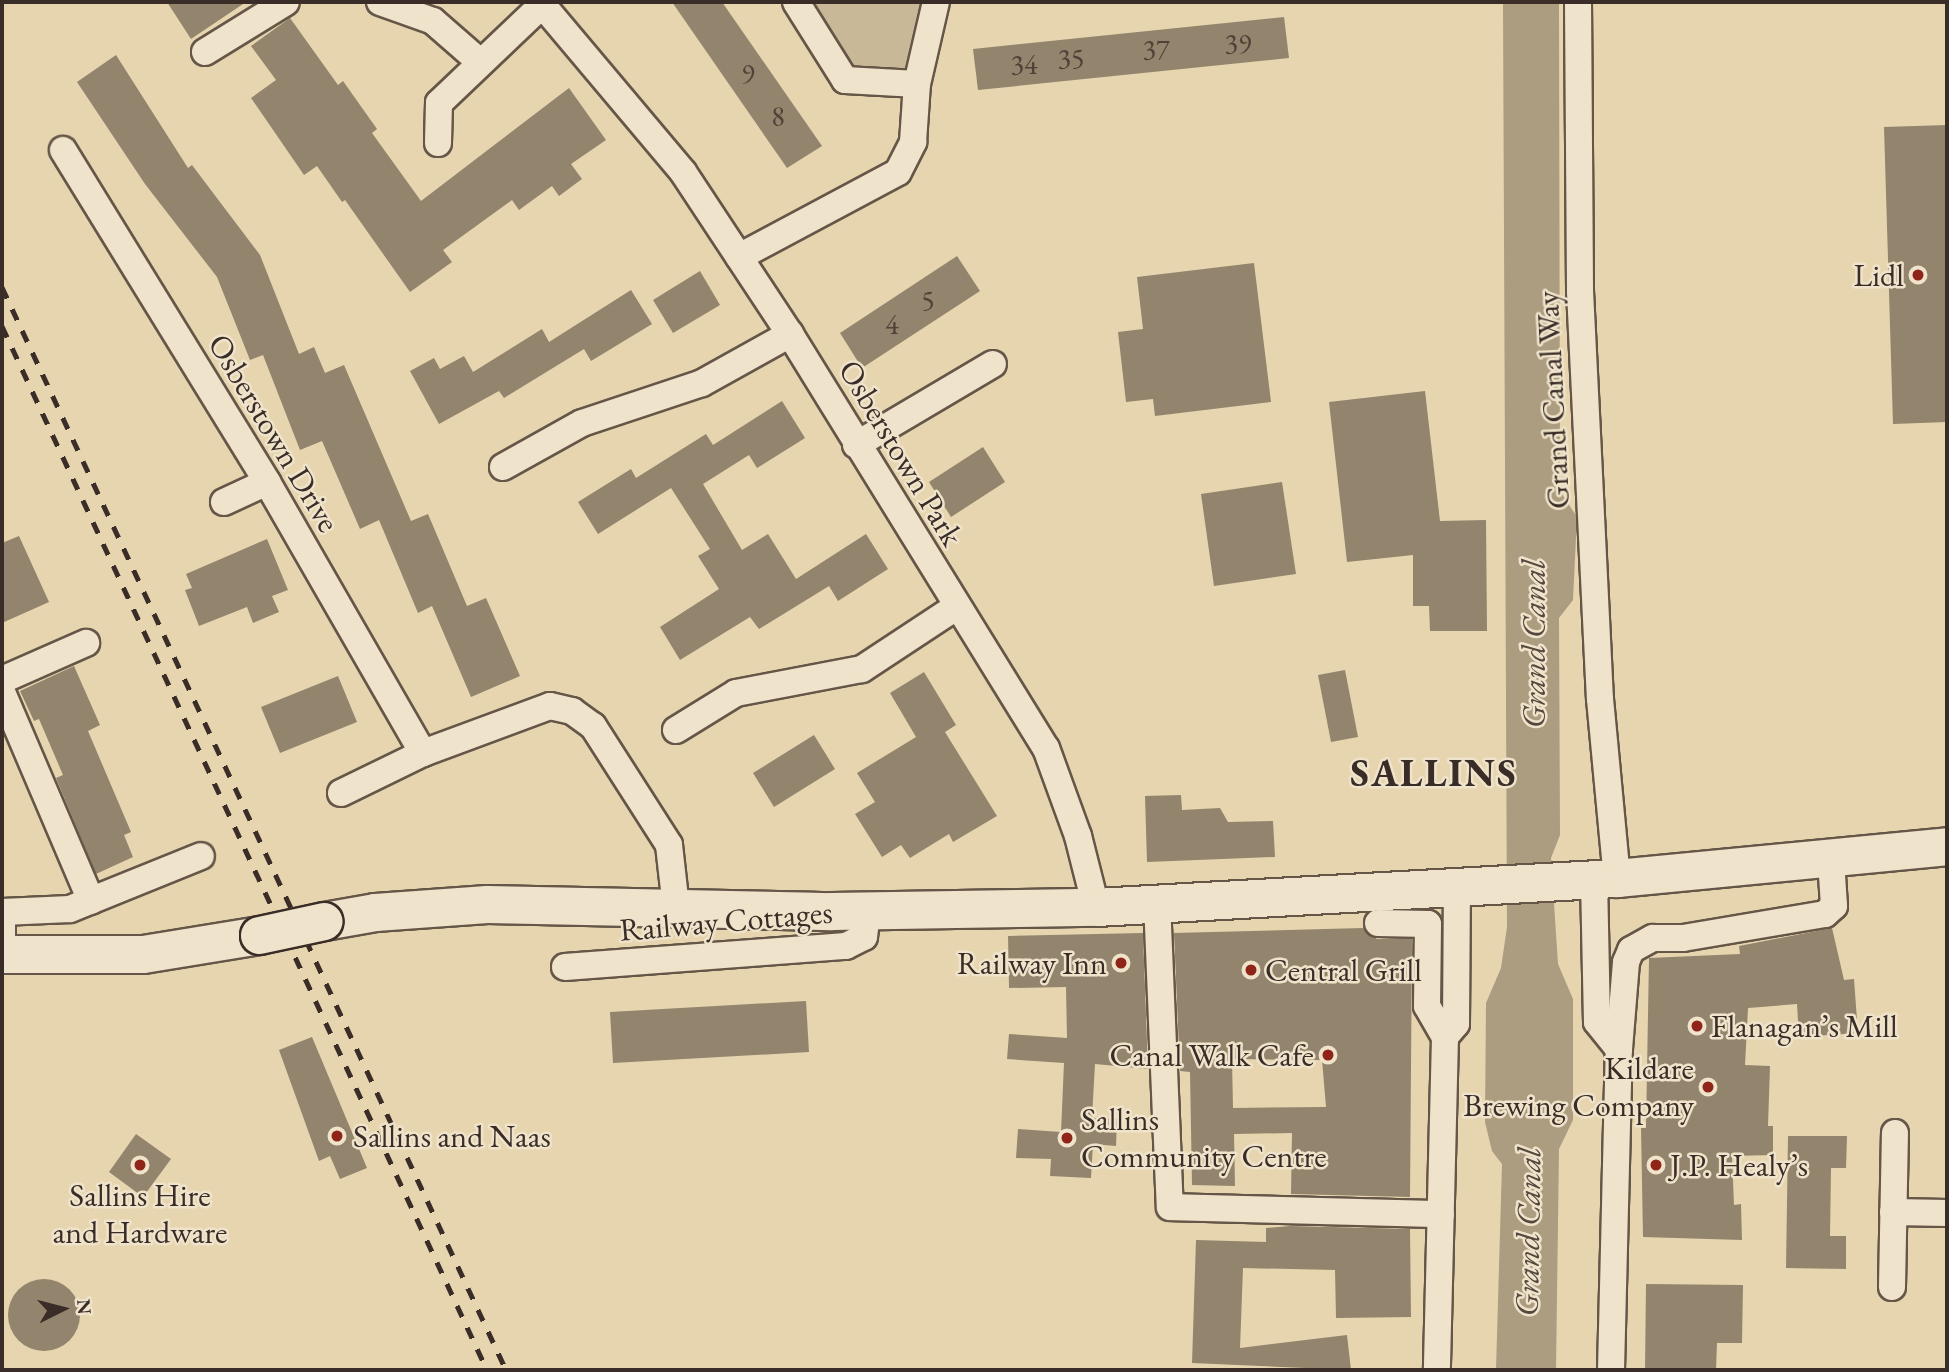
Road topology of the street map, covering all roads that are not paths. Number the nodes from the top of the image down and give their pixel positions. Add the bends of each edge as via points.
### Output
1 (286, 2) edge
2 (380, 2) edge
3 (796, 2) edge
4 (936, 2) edge
5 (1578, 2) edge
6 (541, 3) edge
7 (205, 52) dead end
8 (480, 62) junction
9 (916, 83) junction
10 (438, 143) dead end
11 (63, 150) dead end
12 (739, 257) junction
13 (790, 334) junction
14 (993, 363) dead end
15 (856, 444) junction
16 (503, 467) dead end
17 (267, 482) junction
18 (223, 502) dead end
19 (956, 607) junction
20 (86, 643) dead end
21 (2, 680) edge
22 (2, 692) edge
23 (676, 730) dead end
24 (423, 753) junction
25 (341, 793) dead end
26 (1947, 846) edge
27 (201, 856) dead end
28 (1831, 859) junction
29 (1594, 879) junction
30 (1474, 886) junction
31 (91, 901) junction
32 (1157, 902) junction
33 (676, 907) junction
34 (1096, 907) junction
35 (867, 911) junction
36 (1378, 923) dead end
37 (2, 944) edge
38 (2, 954) edge
39 (565, 967) dead end
40 (1445, 1037) junction
41 (1619, 1049) junction
42 (1895, 1133) dead end
43 (1894, 1212) junction
44 (1947, 1213) edge
45 (1441, 1214) junction
46 (1892, 1287) dead end
47 (1437, 1370) edge
48 (1611, 1370) edge

1 - 7 street
2 - 8 street via 433,21
3 - 9 street via 845,80
4 - 9 street
5 - 29 street, Grand Canal Way via 1580,291 1600,699
6 - 8 street
6 - 12 street, Osberstown Park via 683,172
8 - 10 street via 439,103
9 - 12 street via 913,142 898,172
11 - 17 street, Osberstown Drive
12 - 13 street, Osberstown Park
13 - 15 street, Osberstown Park
13 - 16 street via 702,383 582,424
14 - 15 street
15 - 19 street, Osberstown Park
17 - 18 street
17 - 24 street, Osberstown Drive
19 - 23 street via 862,669 736,693
19 - 34 street, Osberstown Park via 1046,748
20 - 21 street
22 - 31 street
24 - 25 street
24 - 33 street via 550,706 572,711 593,726 668,845
26 - 28 street
27 - 31 street
28 - 29 street
28 - 41 street via 1834,906 1825,914 1683,938 1653,938 1631,950 1626,962
29 - 30 street
29 - 41 street, Grand Canal Way via 1597,1022
30 - 32 street
30 - 40 street via 1456,1024
31 - 37 street via 70,909 2,912
32 - 34 street
32 - 45 street via 1170,1207
33 - 35 street
33 - 38 street, bridge via 487,904 375,912 132,955
34 - 35 street
35 - 39 street, Railway Cottages via 864,937 846,946
36 - 40 street via 1428,924 1427,1006
40 - 45 street
41 - 48 street
42 - 43 street
43 - 44 street
43 - 46 street
45 - 47 street

